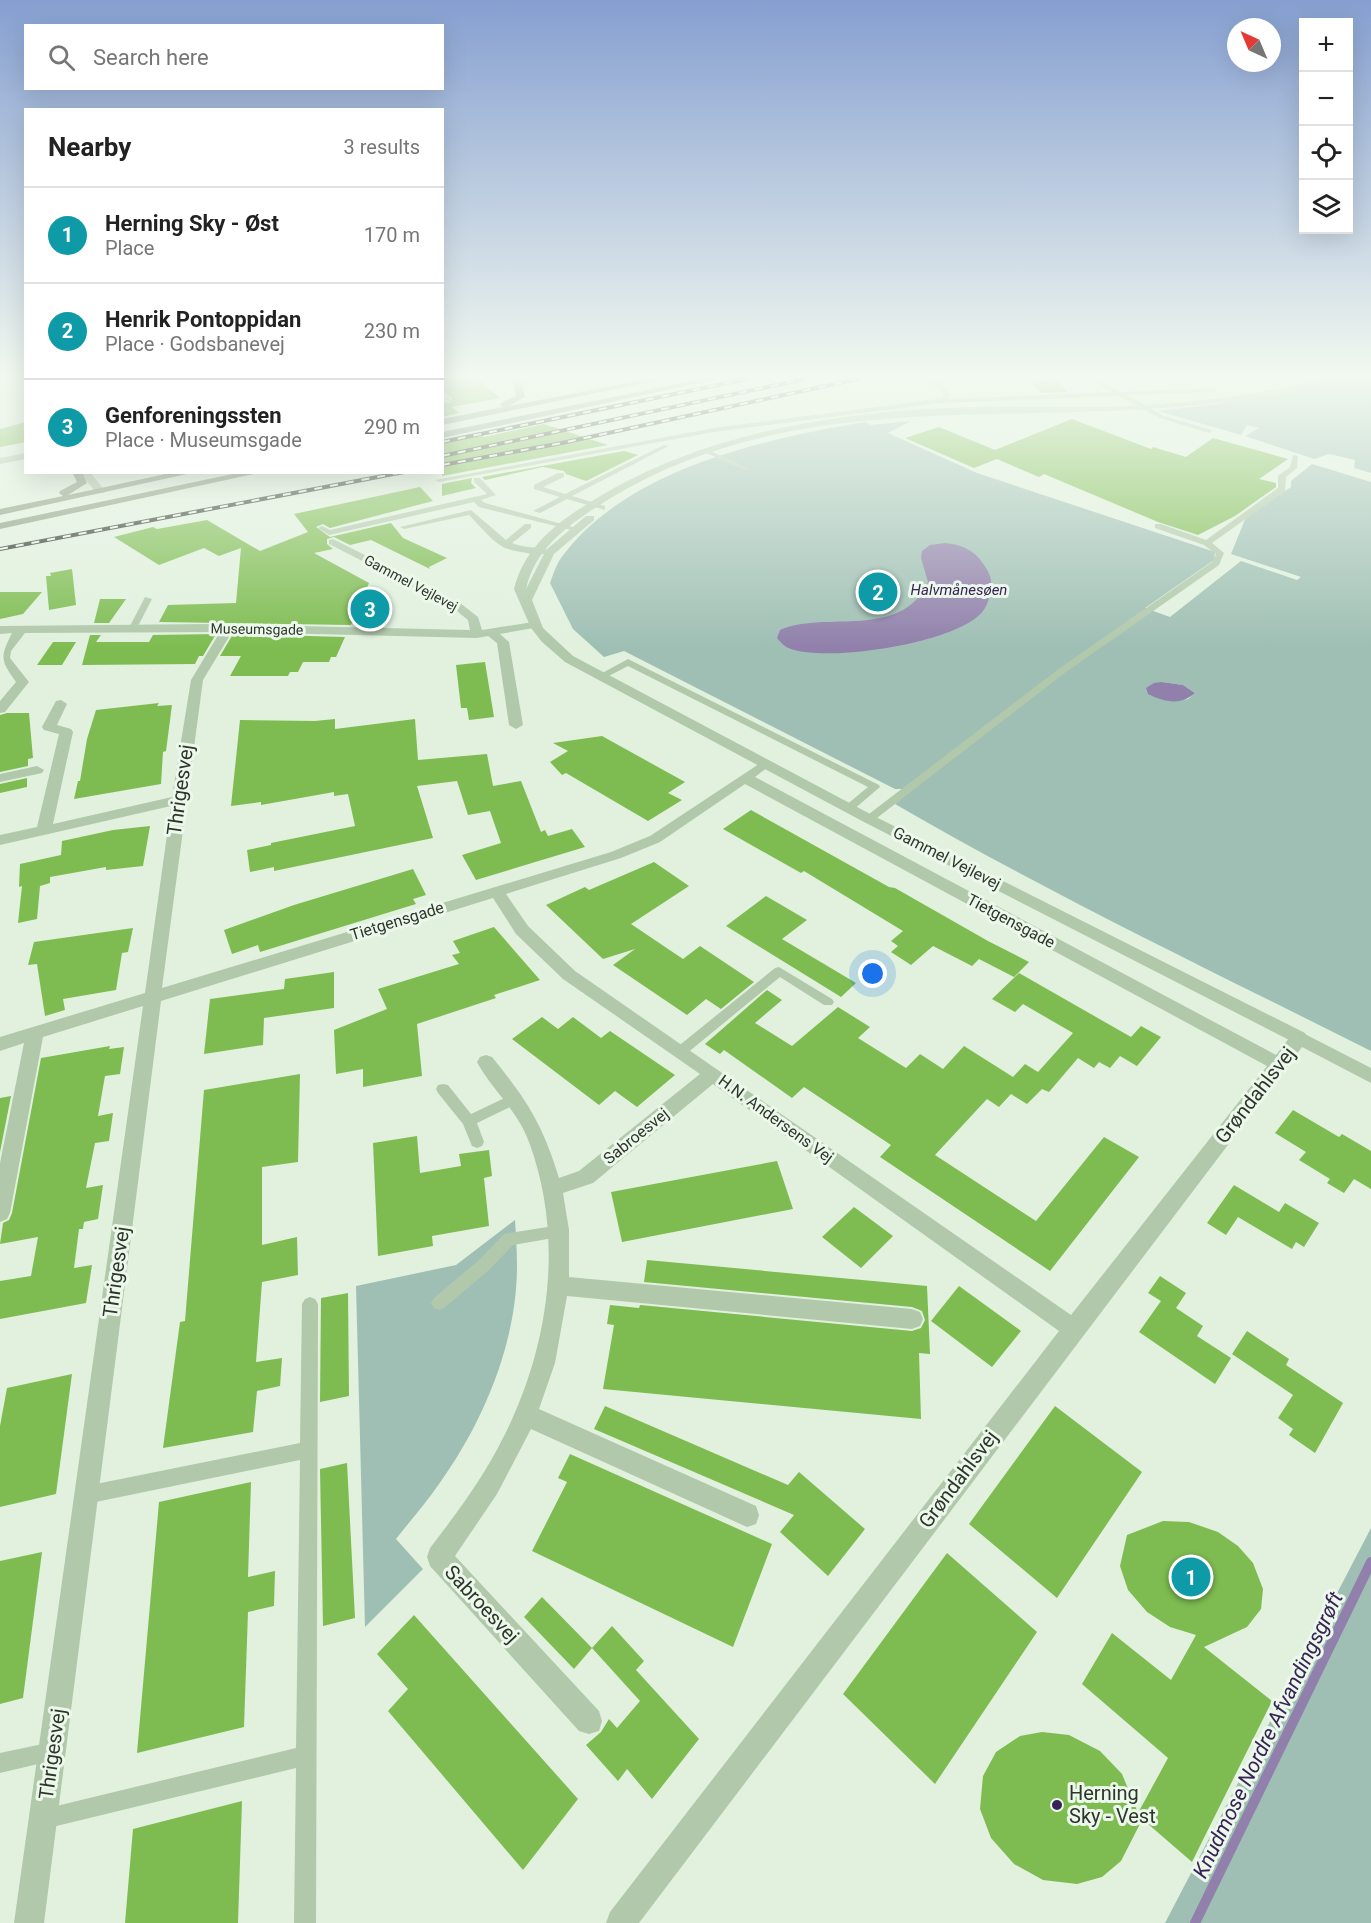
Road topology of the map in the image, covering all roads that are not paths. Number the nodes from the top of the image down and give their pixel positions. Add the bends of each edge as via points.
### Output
1 (501, 469) edge
2 (621, 469) edge
3 (666, 469) edge
4 (675, 469) edge
5 (1292, 469) edge
6 (78, 474) edge
7 (87, 474) edge
8 (181, 474) edge
9 (249, 474) edge
10 (561, 475) dead end
11 (439, 480) dead end
12 (477, 480) dead end
13 (100, 491) junction
14 (566, 497) junction
15 (475, 499) junction
16 (128, 500) junction
17 (591, 505) junction
18 (0, 507) edge
19 (602, 508) junction
20 (537, 511) dead end
21 (0, 512) edge
22 (0, 519) edge
23 (562, 525) junction
24 (0, 526) edge
25 (528, 526) dead end
26 (1158, 526) dead end
27 (404, 527) dead end
28 (322, 528) dead end
29 (576, 529) junction
30 (333, 542) dead end
31 (1207, 543) junction
32 (506, 545) junction
33 (536, 552) junction
34 (550, 552) junction
35 (527, 598) junction
36 (148, 599) dead end
37 (535, 624) junction
38 (134, 628) junction
39 (228, 629) junction
40 (0, 630) edge
41 (21, 630) junction
42 (492, 633) junction
43 (477, 634) junction
44 (600, 677) junction
45 (61, 704) dead end
46 (0, 709) edge
47 (516, 724) dead end
48 (765, 764) junction
49 (37, 770) dead end
50 (0, 778) edge
51 (744, 778) junction
52 (179, 800) junction
53 (849, 808) junction
54 (869, 819) junction
55 (44, 830) junction
56 (0, 840) edge
57 (496, 891) junction
58 (153, 996) junction
59 (828, 1002) dead end
60 (35, 1033) junction
61 (1299, 1038) junction
62 (0, 1044) edge
63 (681, 1052) junction
64 (486, 1062) dead end
65 (1278, 1064) junction
66 (713, 1074) junction
67 (1371, 1077) edge
68 (443, 1089) dead end
69 (515, 1098) junction
70 (469, 1121) junction
71 (477, 1142) dead end
72 (554, 1188) junction
73 (0, 1214) edge
74 (560, 1231) junction
75 (560, 1286) junction
76 (439, 1303) dead end
77 (310, 1304) dead end
78 (912, 1319) dead end
79 (1073, 1329) junction
80 (526, 1415) junction
81 (309, 1450) junction
82 (86, 1495) junction
83 (747, 1515) dead end
84 (589, 1720) dead end
85 (52, 1752) junction
86 (306, 1756) junction
87 (0, 1764) edge
88 (43, 1820) junction
89 (29, 1923) edge
90 (305, 1923) edge
91 (621, 1923) edge

1 - 11 lane
2 - 14 lane
3 - 17 street via 632,481
4 - 19 street
5 - 31 lane via 1282,476 1282,489
6 - 18 main road via 82,483 77,488
7 - 13 street
8 - 13 main road
9 - 16 main road
10 - 14 lane via 537,487
12 - 15 lane via 492,495
13 - 16 main road via 108,497
13 - 21 main road
13 - 22 main road via 75,503
14 - 17 lane
14 - 20 lane
15 - 23 lane via 482,505
15 - 28 lane via 329,533
16 - 24 main road
17 - 19 lane
17 - 23 street
19 - 29 street
23 - 29 lane
23 - 33 street
25 - 32 lane
26 - 31 lane
27 - 32 lane via 471,512
29 - 34 street
30 - 43 street, Gammel Vejlevej via 456,605 474,619
31 - 54 lane via 1220,553 1216,563 1063,670
32 - 33 lane via 518,551
33 - 34 lane
33 - 35 street via 522,577 520,590
34 - 35 street via 536,587
35 - 37 street
36 - 38 lane
37 - 42 street, Museumsgade
37 - 44 street, Gammel Vejlevej via 557,649
38 - 39 street, Museumsgade
38 - 41 street, Museumsgade
39 - 43 street, Museumsgade
39 - 52 street, Thrigesvej via 197,680
40 - 41 street, Museumsgade
41 - 46 street via 4,658 23,682
42 - 43 street, Museumsgade
42 - 47 street via 502,642
44 - 48 street, Gammel Vejlevej
44 - 53 lane via 628,662 875,787
45 - 55 street via 49,727 66,732
48 - 51 street, Tietgensgade
48 - 53 street, Gammel Vejlevej
49 - 50 street
51 - 57 street, Tietgensgade via 655,839 616,855
51 - 65 street, Tietgensgade
52 - 55 street
52 - 58 street, Thrigesvej
53 - 54 street, Gammel Vejlevej
54 - 61 street, Gammel Vejlevej
55 - 56 street
57 - 58 street, Tietgensgade
57 - 63 street, H.N. Andersens Vej via 522,930 569,975
58 - 60 street, Tietgensgade
58 - 82 street, Thrigesvej
59 - 63 lane via 779,971
60 - 62 street, Tietgensgade
60 - 73 street
61 - 65 street, Grøndahlsvej
61 - 67 street, Gammel Vejlevej
63 - 66 street, H.N. Andersens Vej
64 - 69 street, Sabroesvej
65 - 79 street, Grøndahlsvej
66 - 72 street, Sabroesvej via 586,1177
66 - 79 street, H.N. Andersens Vej
68 - 70 lane
69 - 70 lane
69 - 72 street, Sabroesvej via 538,1140
70 - 71 lane
72 - 74 street, Sabroesvej
74 - 75 street, Sabroesvej
74 - 76 lane via 509,1239
75 - 78 street
75 - 80 street, Sabroesvej via 545,1360
77 - 81 lane
79 - 91 street, Grøndahlsvej
80 - 83 street
80 - 84 street, Sabroesvej via 489,1486 439,1557
81 - 82 lane
81 - 86 lane
82 - 85 street, Thrigesvej
85 - 87 lane
85 - 88 street, Thrigesvej
86 - 88 lane
86 - 90 lane
88 - 89 street, Thrigesvej

